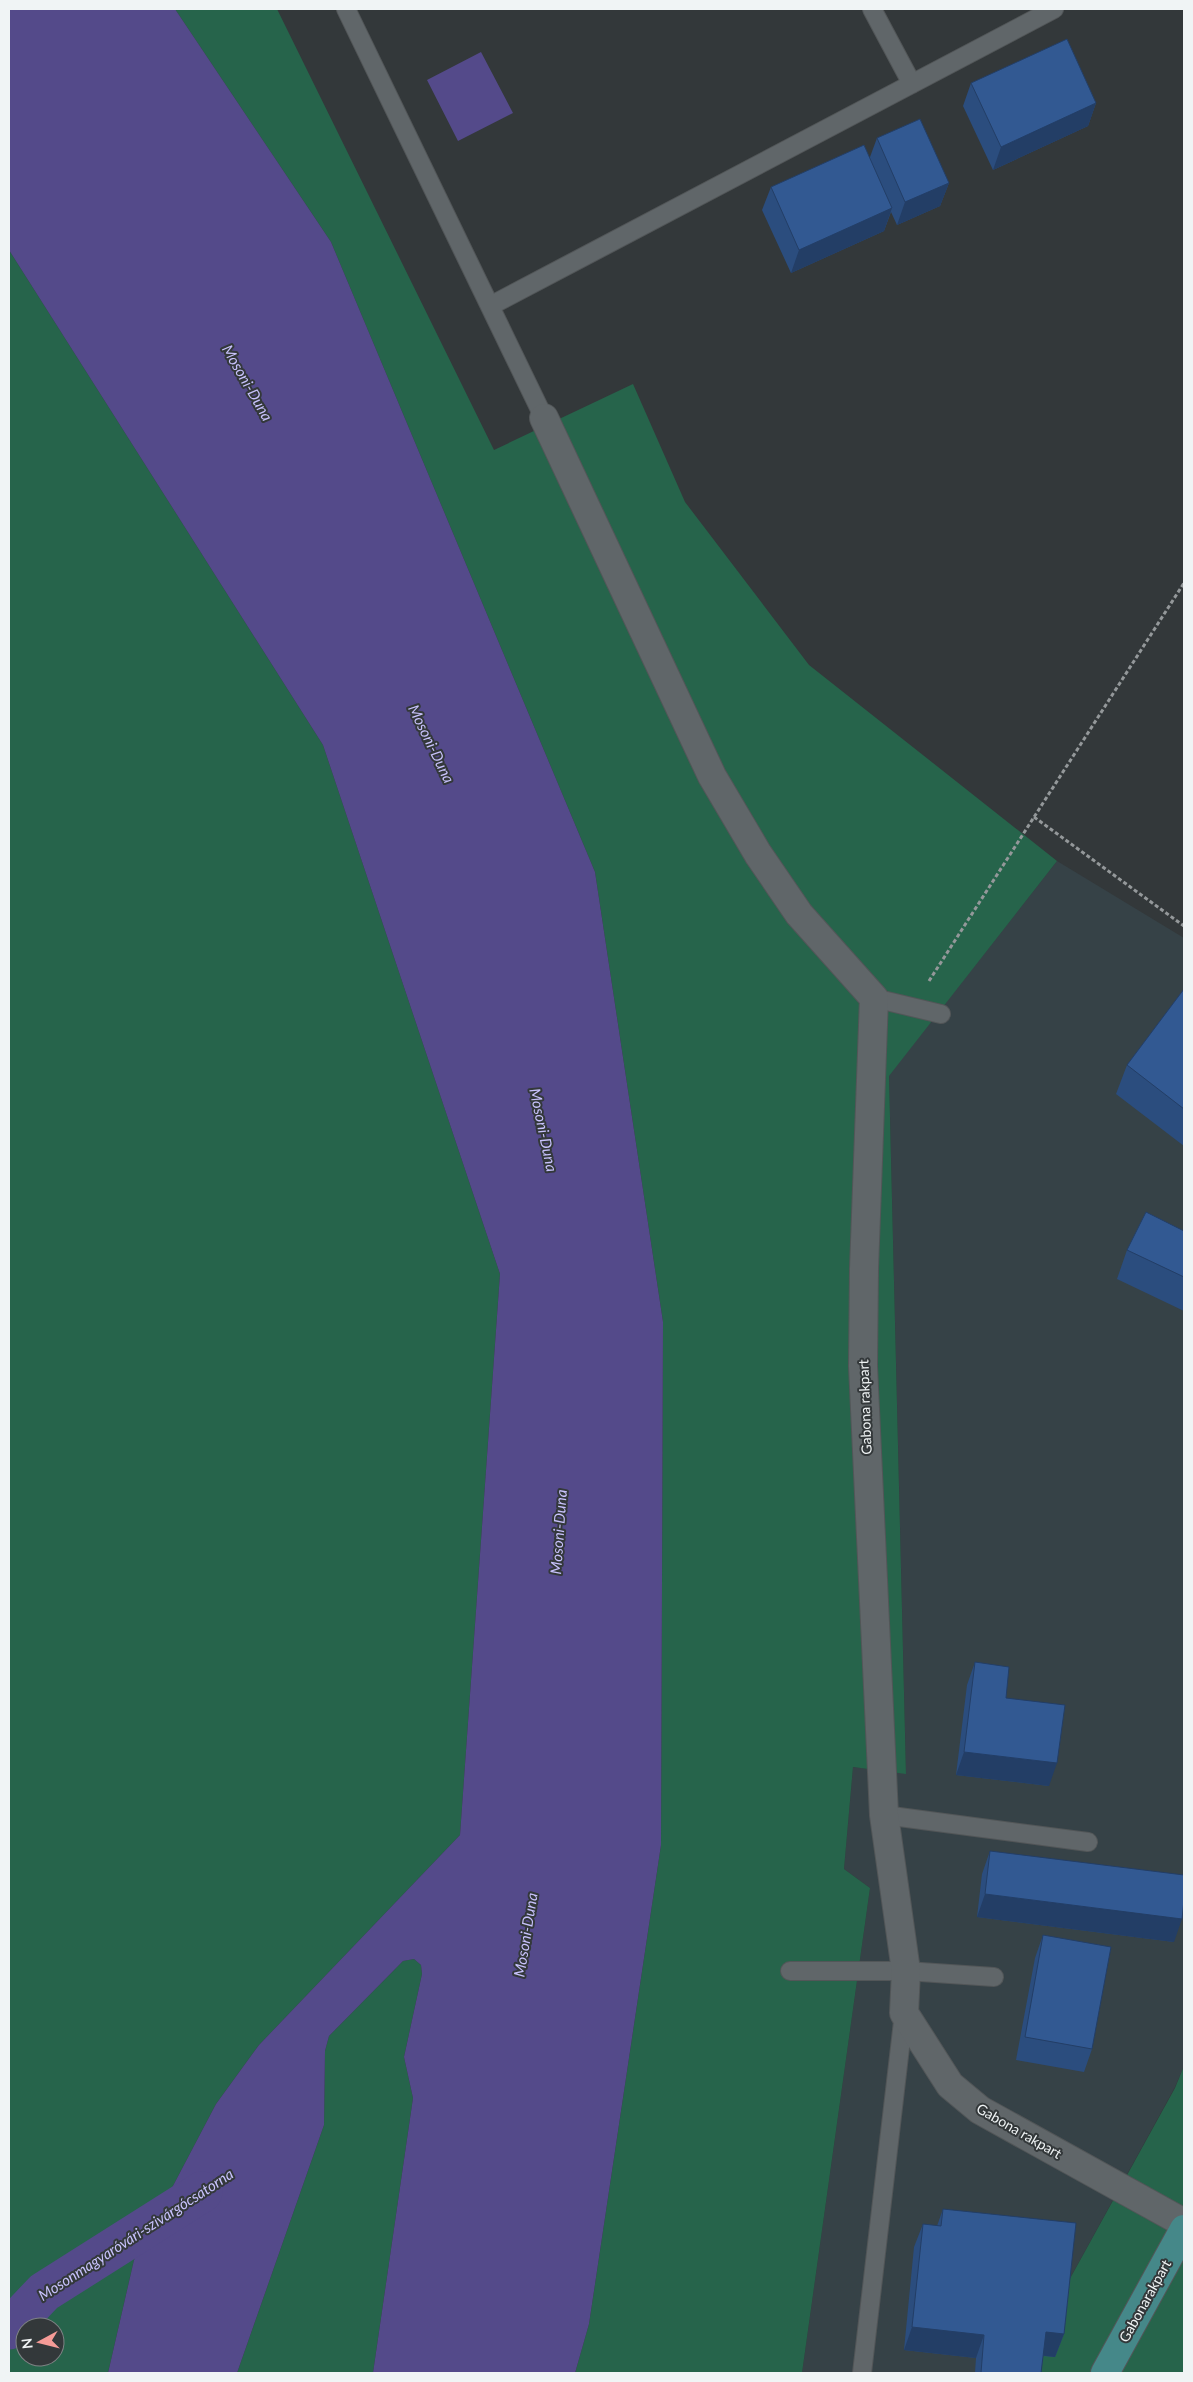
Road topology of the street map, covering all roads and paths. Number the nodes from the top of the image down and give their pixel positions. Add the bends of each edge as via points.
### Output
1 (346, 9) edge
2 (872, 9) edge
3 (1054, 9) edge
4 (912, 84) junction
5 (490, 306) junction
6 (544, 418) joint
7 (1184, 583) edge
8 (1034, 817) junction
9 (1184, 926) edge
10 (874, 998) junction
11 (912, 1007) junction
12 (941, 1014) dead end
13 (884, 1815) junction
14 (1088, 1842) dead end
15 (906, 1971) junction
16 (790, 1972) dead end
17 (994, 1977) dead end
18 (904, 2013) junction
19 (1184, 2223) edge
20 (1184, 2229) edge
21 (862, 2373) edge
22 (1105, 2373) edge

1 - 5 lane
2 - 4 lane
3 - 4 lane
4 - 5 lane
5 - 6 lane
6 - 10 street via 712,776 758,854 799,914
7 - 8 path
8 - 9 path
8 - 11 path
10 - 11 lane
10 - 13 street, Gabona rakpart via 863,1366
11 - 12 lane
13 - 14 lane
13 - 15 street, Gabona rakpart
15 - 16 lane
15 - 17 lane
15 - 18 street, Gabona rakpart
18 - 19 street, Gabona rakpart via 950,2084 980,2110
18 - 21 lane
20 - 22 main road, Gabonarakpart

